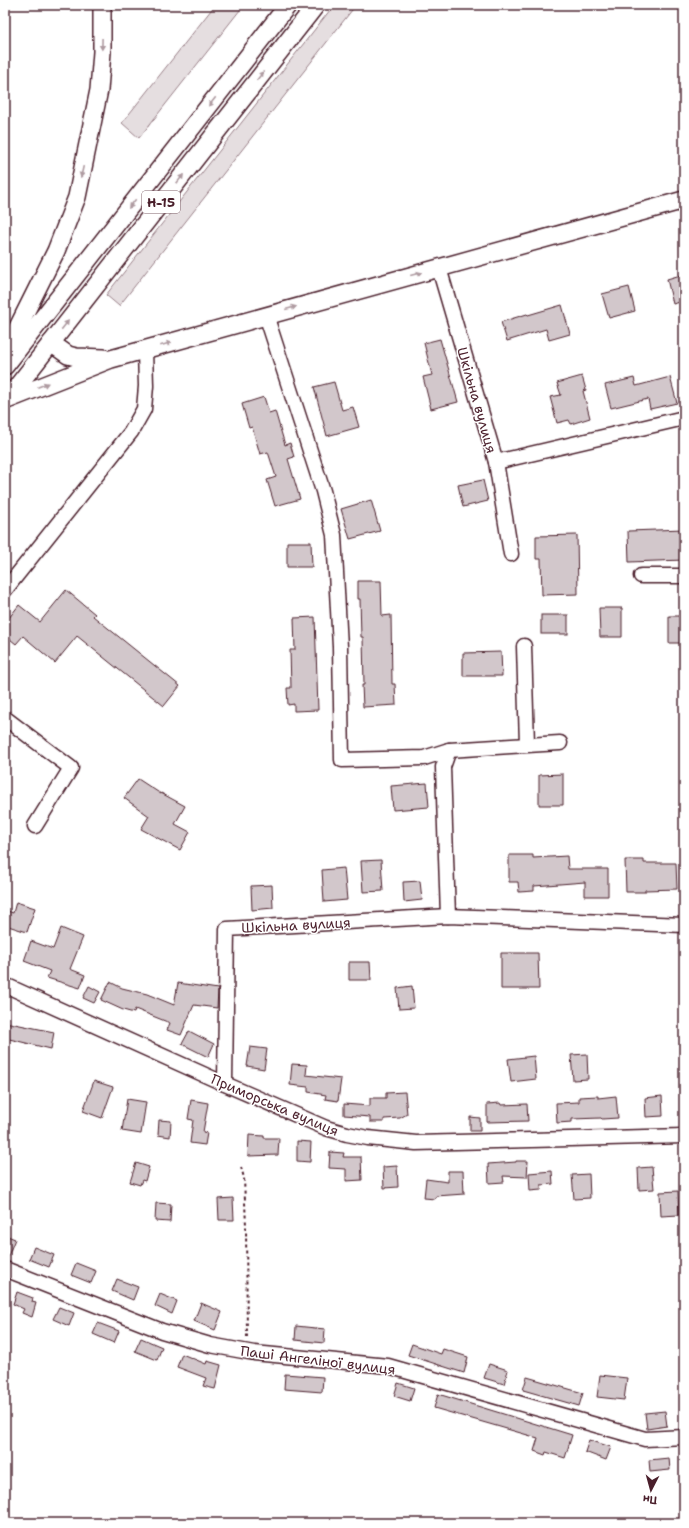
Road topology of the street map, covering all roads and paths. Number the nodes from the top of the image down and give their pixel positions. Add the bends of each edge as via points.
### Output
1 (102, 5) edge
2 (288, 5) edge
3 (316, 5) edge
4 (684, 200) edge
5 (438, 268) junction
6 (266, 315) junction
7 (51, 344) junction
8 (145, 350) junction
9 (5, 353) edge
10 (111, 359) junction
11 (5, 366) edge
12 (6, 401) edge
13 (684, 418) edge
14 (496, 462) junction
15 (511, 554) dead end
16 (641, 576) dead end
17 (684, 576) edge
18 (5, 590) edge
19 (524, 646) dead end
20 (5, 718) edge
21 (560, 743) dead end
22 (527, 744) junction
23 (449, 750) junction
24 (36, 826) dead end
25 (448, 916) junction
26 (684, 925) edge
27 (5, 984) edge
28 (225, 1084) junction
29 (684, 1136) edge
30 (241, 1167) dead end
31 (5, 1270) edge
32 (247, 1352) junction
33 (684, 1436) edge

1 -> 9 main road via 99,90 77,197 56,251
2 -> 11 main road
7 -> 3 main road, Н-15
4 - 5 main road
6 -> 5 main road
5 - 14 street, Шкільна вулиця
8 -> 6 main road
6 - 23 street via 324,491 334,535 340,647 342,760 424,758
7 - 10 main road via 76,357
7 - 12 main road, Н-15
8 - 10 main road
8 - 18 street via 144,409 131,432
12 -> 10 main road
13 - 14 street, Шкільна вулиця
14 - 15 street
16 - 17 street
19 - 22 street
20 - 24 street via 71,768
21 - 22 street
22 - 23 street
23 - 25 street via 444,767
25 - 26 street, Шкільна вулиця
25 - 28 street, Шкільна вулиця via 227,929
27 - 28 street, Приморська вулиця
28 - 29 street, Приморська вулиця via 326,1128 368,1138 416,1144
30 - 32 path via 244,1178 246,1226
31 - 32 street, Паші Ангеліної вулиця via 162,1331 210,1345
32 - 33 street, Паші Ангеліної вулиця via 388,1366 645,1439

